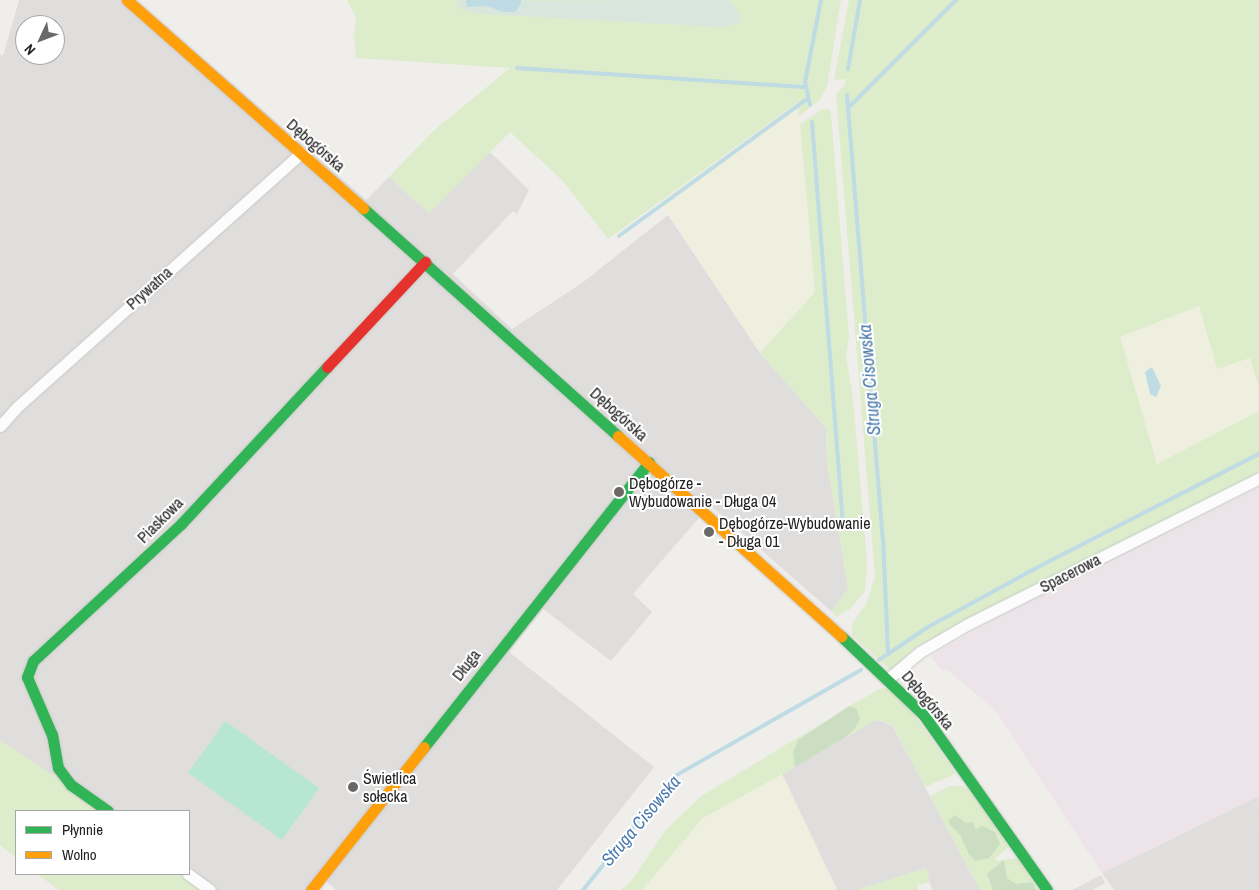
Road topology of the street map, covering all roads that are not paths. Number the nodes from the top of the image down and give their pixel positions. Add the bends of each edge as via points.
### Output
1 (127, 0) edge
2 (301, 153) junction
3 (425, 262) junction
4 (0, 426) edge
5 (649, 462) junction
6 (1259, 478) edge
7 (889, 678) junction
8 (107, 810) edge
9 (189, 875) edge
10 (210, 890) edge
11 (311, 890) edge
12 (1047, 890) edge

1 - 2 street, Dębogórska
2 - 3 street, Dębogórska
2 - 4 street, Prywatna via 17,407
3 - 5 street, Dębogórska
3 - 8 street, Piaskowa via 181,524 33,661 27,677 52,735 58,768 71,785
5 - 7 street, Dębogórska
5 - 11 street, Długa
6 - 7 street, Spacerowa via 968,624 920,652
7 - 12 street, Dębogórska via 923,714
9 - 10 street

